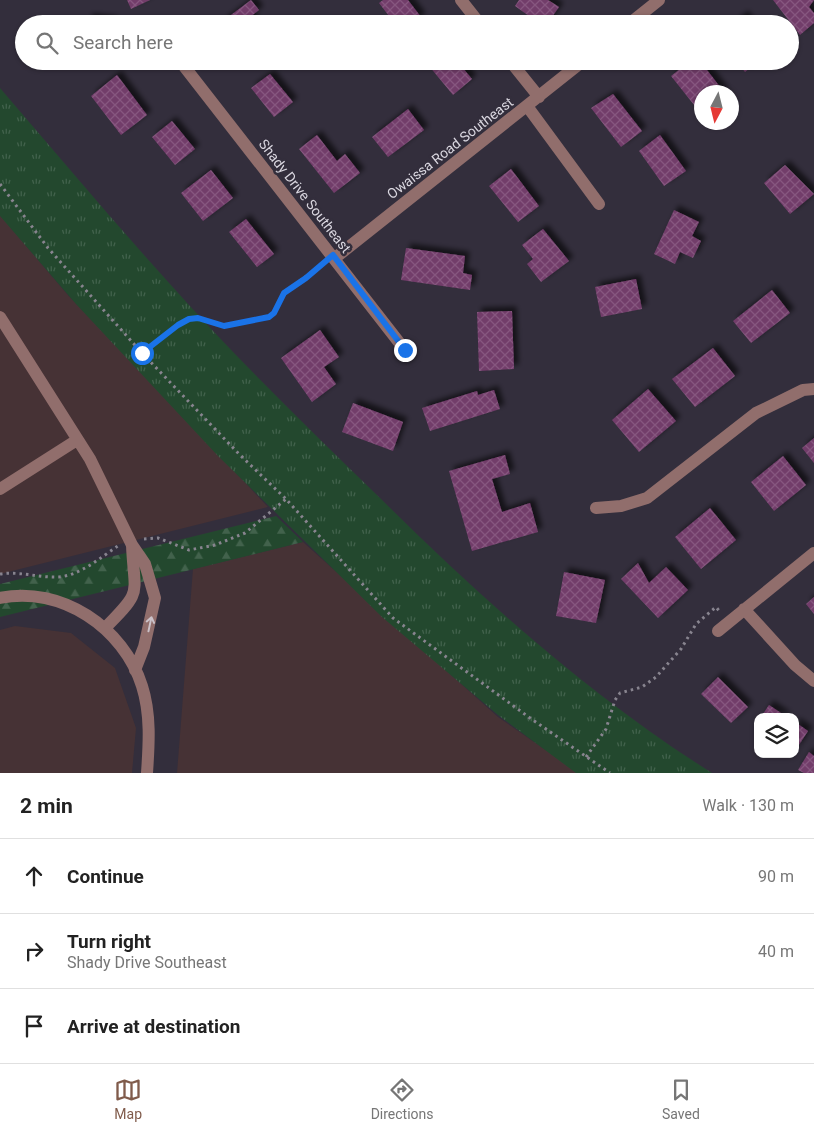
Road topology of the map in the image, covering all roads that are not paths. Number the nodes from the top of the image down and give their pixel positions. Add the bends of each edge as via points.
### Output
1 (461, 0) edge
2 (659, 0) edge
3 (473, 15) edge
4 (640, 15) edge
5 (187, 70) edge
6 (517, 70) edge
7 (572, 70) edge
8 (539, 97) junction
9 (527, 106) junction
10 (600, 204) dead end
11 (334, 257) junction
12 (0, 317) edge
13 (405, 350) dead end
14 (814, 389) edge
15 (78, 440) junction
16 (0, 489) edge
17 (596, 508) dead end
18 (131, 543) junction
19 (814, 553) edge
20 (0, 598) edge
21 (744, 609) junction
22 (105, 628) junction
23 (718, 630) dead end
24 (135, 670) junction
25 (814, 680) edge
26 (147, 773) edge

1 - 3 street
2 - 4 street
5 - 11 street, Shady Drive Southeast
6 - 8 street
7 - 8 street, Owaissa Road Southeast
8 - 9 street, Owaissa Road Southeast
9 - 10 street
9 - 11 street, Owaissa Road Southeast
11 - 13 street, Shady Drive Southeast
12 - 15 street
14 - 17 street via 803,390 756,413 647,498 621,506
15 - 16 street
15 - 18 street
18 - 22 street via 136,586 133,597
24 -> 18 street via 144,647 154,598 145,564
19 - 21 street
20 - 22 street via 26,596 51,599 74,607
21 - 23 street
21 - 25 street via 795,665
22 - 24 street via 122,647
24 - 26 street via 147,710

